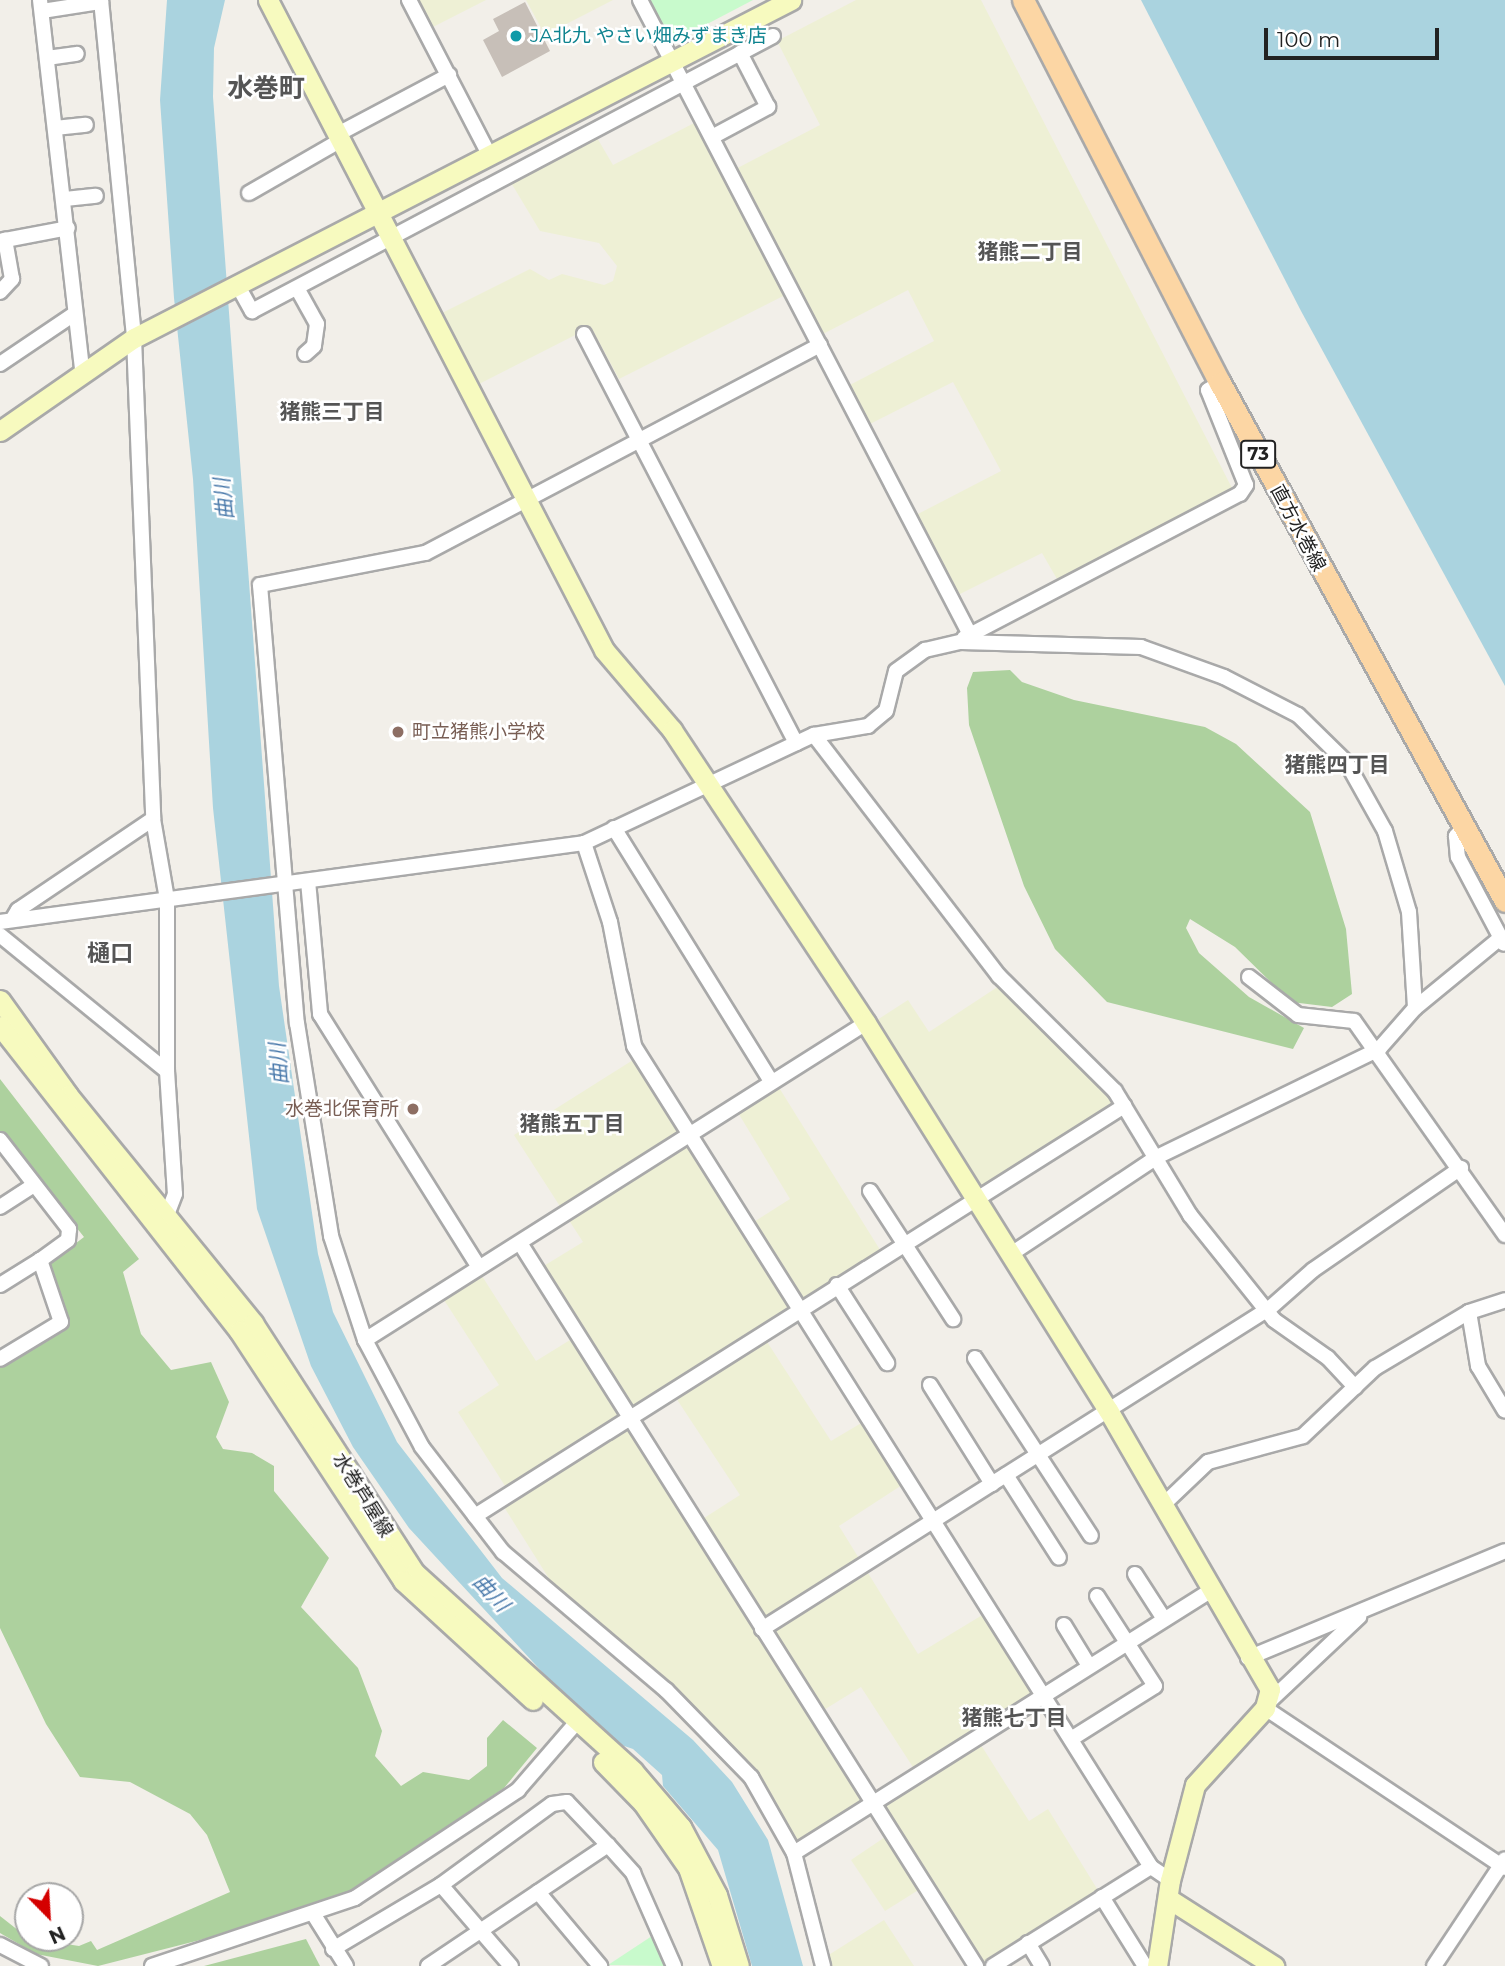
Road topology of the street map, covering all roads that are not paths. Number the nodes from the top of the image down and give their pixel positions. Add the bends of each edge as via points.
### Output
1 (268, 0) edge
2 (409, 0) edge
3 (640, 0) edge
4 (792, 0) edge
5 (1023, 0) edge
6 (101, 1) edge
7 (41, 5) edge
8 (773, 36) dead end
9 (77, 54) dead end
10 (740, 54) junction
11 (47, 58) junction
12 (673, 61) junction
13 (449, 75) junction
14 (685, 83) junction
15 (86, 125) dead end
16 (55, 128) junction
17 (339, 137) junction
18 (712, 137) junction
19 (490, 156) junction
20 (249, 193) dead end
21 (96, 196) dead end
22 (65, 199) junction
23 (379, 212) junction
24 (68, 228) junction
25 (392, 238) junction
26 (3, 241) edge
27 (236, 287) junction
28 (297, 288) junction
29 (0, 292) edge
30 (74, 314) junction
31 (584, 334) dead end
32 (134, 338) junction
33 (820, 345) junction
34 (305, 354) dead end
35 (0, 364) edge
36 (82, 371) junction
37 (1220, 383) junction
38 (0, 431) edge
39 (640, 439) junction
40 (527, 498) junction
41 (964, 637) junction
42 (814, 736) junction
43 (796, 743) junction
44 (706, 781) junction
45 (153, 820) junction
46 (614, 828) junction
47 (1463, 828) junction
48 (584, 843) junction
49 (308, 881) junction
50 (287, 885) junction
51 (167, 899) junction
52 (1505, 901) edge
53 (6, 921) edge
54 (0, 935) edge
55 (1502, 942) edge
56 (1249, 977) dead end
57 (0, 1000) edge
58 (1415, 1007) junction
59 (866, 1023) junction
60 (0, 1026) edge
61 (1379, 1049) junction
62 (167, 1071) junction
63 (771, 1081) junction
64 (1124, 1106) junction
65 (688, 1135) junction
66 (0, 1140) edge
67 (1157, 1157) junction
68 (1461, 1168) junction
69 (32, 1186) junction
70 (870, 1191) dead end
71 (976, 1199) junction
72 (0, 1207) edge
73 (163, 1225) junction
74 (1505, 1235) edge
75 (520, 1243) junction
76 (904, 1244) junction
77 (1011, 1254) junction
78 (40, 1260) junction
79 (479, 1267) junction
80 (837, 1284) junction
81 (0, 1285) edge
82 (1505, 1300) edge
83 (1270, 1308) junction
84 (799, 1310) junction
85 (1469, 1312) junction
86 (953, 1319) dead end
87 (365, 1340) junction
88 (975, 1357) dead end
89 (0, 1359) edge
90 (887, 1363) dead end
91 (930, 1385) dead end
92 (1355, 1387) junction
93 (1108, 1410) junction
94 (1505, 1411) edge
95 (630, 1416) junction
96 (1038, 1455) junction
97 (1006, 1475) junction
98 (992, 1484) junction
99 (1164, 1504) junction
100 (475, 1516) junction
101 (933, 1521) junction
102 (1091, 1536) dead end
103 (1504, 1555) edge
104 (1059, 1558) dead end
105 (1135, 1574) dead end
106 (1212, 1590) junction
107 (1097, 1596) dead end
108 (1363, 1614) junction
109 (1164, 1619) junction
110 (1063, 1625) dead end
111 (762, 1629) junction
112 (1306, 1636) junction
113 (1127, 1642) junction
114 (1322, 1656) junction
115 (1248, 1658) junction
116 (1089, 1666) junction
117 (1043, 1696) junction
118 (1268, 1704) junction
119 (573, 1728) junction
120 (1071, 1738) junction
121 (872, 1801) junction
122 (608, 1844) junction
123 (794, 1853) junction
124 (1504, 1864) edge
125 (1151, 1867) junction
126 (441, 1885) junction
127 (1169, 1889) junction
128 (538, 1892) junction
129 (1102, 1897) junction
130 (314, 1915) junction
131 (482, 1930) junction
132 (1028, 1943) junction
133 (0, 1945) edge
134 (333, 1949) junction
135 (41, 1966) edge
136 (152, 1966) edge
137 (346, 1966) edge
138 (428, 1966) edge
139 (511, 1966) edge
140 (600, 1966) edge
141 (674, 1966) edge
142 (722, 1966) edge
143 (739, 1966) edge
144 (823, 1966) edge
145 (976, 1966) edge
146 (993, 1966) edge
147 (1042, 1966) edge
148 (1145, 1966) edge
149 (1157, 1966) edge
150 (1274, 1966) edge
151 (1434, 1966) edge

1 - 17 street
2 - 13 street
3 - 12 street
4 - 12 street
5 - 37 main road, 直方水巻線 / 73
6 - 7 street
6 - 32 street
7 - 11 street
8 - 10 street
9 - 11 street
10 - 14 street
10 - 18 street via 768,107
11 - 16 street
12 - 14 street
12 - 19 street
13 - 17 street
13 - 19 street
14 - 18 street
14 - 25 street
15 - 16 street
16 - 22 street
17 - 20 street
17 - 23 street
18 - 33 street
19 - 23 street
21 - 22 street
22 - 24 street
23 - 25 street
23 - 27 street
24 - 26 street
24 - 30 street
25 - 28 street
25 - 40 street
26 - 29 street via 12,279
27 - 28 street via 252,311
27 - 32 street
28 - 34 street via 317,324 314,346
30 - 35 street
30 - 36 street
31 - 39 street
32 - 36 street
32 - 45 street
33 - 39 street
33 - 41 street
36 - 38 street
37 - 41 street via 1208,390 1246,485 1240,494
37 - 47 main road, 直方水巻線 / 73
39 - 40 street
39 - 43 street
40 - 44 street via 604,650
40 - 50 street via 425,553 260,585
41 - 42 street via 904,661 886,711 868,726
41 - 58 street via 1141,647 1224,677 1298,715 1347,763 1385,831 1409,912
42 - 43 street
42 - 64 street via 999,976 1081,1051
43 - 44 street
44 - 46 street
44 - 59 street
45 - 51 street
45 - 53 street
46 - 48 street
46 - 63 street
47 - 52 main road, 直方水巻線 / 73
47 - 55 street via 1456,836 1458,857
48 - 49 street
48 - 65 street via 610,922 634,1046
49 - 50 street
49 - 79 street via 320,1013
50 - 51 street
50 - 87 street via 297,1023 331,1236
51 - 53 street
51 - 62 street
54 - 62 street
55 - 58 street
56 - 61 street via 1298,1015 1354,1021
57 - 73 street, 水巻芦屋線
58 - 61 street
59 - 63 street
59 - 71 street
60 - 73 street, 水巻芦屋線
61 - 67 street
61 - 68 street
62 - 73 street via 176,1194
63 - 65 street
64 - 67 street
64 - 71 street
65 - 75 street
65 - 84 street
66 - 69 street
67 - 77 street
67 - 83 street via 1190,1215
68 - 74 street
68 - 83 street via 1313,1270
69 - 72 street
69 - 78 street via 69,1229 68,1240
70 - 76 street
71 - 76 street
71 - 77 street
73 - 119 street, 水巻芦屋線 via 253,1323 415,1573
75 - 79 street
75 - 95 street
76 - 80 street
76 - 86 street
77 - 93 street
78 - 81 street
78 - 89 street via 61,1322
79 - 87 street
80 - 84 street
80 - 90 street
82 - 85 street
83 - 92 street via 1274,1320 1328,1358
83 - 93 street
84 - 95 street
84 - 101 street
85 - 92 street via 1375,1368
85 - 94 street via 1478,1366
87 - 100 street via 422,1447
88 - 96 street
91 - 98 street
92 - 99 street via 1303,1436 1225,1454
93 - 96 street
93 - 99 street
95 - 100 street
95 - 111 street
96 - 97 street
96 - 102 street
97 - 98 street
97 - 104 street
98 - 101 street
99 - 106 street
100 - 123 street via 503,1552 728,1748 776,1814
101 - 111 street
101 - 117 street
103 - 108 street
105 - 109 street
106 - 109 street
106 - 115 street
107 - 113 street
108 - 112 street
108 - 114 street
109 - 113 street
110 - 116 street
111 - 121 street
112 - 114 street
112 - 115 street
113 - 116 street
113 - 120 street via 1155,1686
114 - 118 street
115 - 118 street
116 - 117 street
117 - 120 street
117 - 121 street
118 - 124 street
118 - 127 street via 1195,1785
119 - 130 street via 518,1790 355,1898
119 - 142 street, 水巻芦屋線 via 622,1779 688,1868
119 - 143 street, 水巻芦屋線 via 633,1771 681,1827 717,1895
120 - 125 street
121 - 123 street
121 - 145 street
122 - 126 street via 567,1802 552,1804
122 - 128 street
122 - 141 street via 633,1873
123 - 144 street
124 - 151 street
125 - 127 street
125 - 129 street
126 - 131 street
126 - 134 street
127 - 149 street
127 - 150 street
128 - 131 street
128 - 140 street
129 - 132 street
129 - 148 street
130 - 134 street
130 - 136 street
131 - 138 street
131 - 139 street
132 - 146 street
132 - 147 street
133 - 135 street
134 - 137 street

